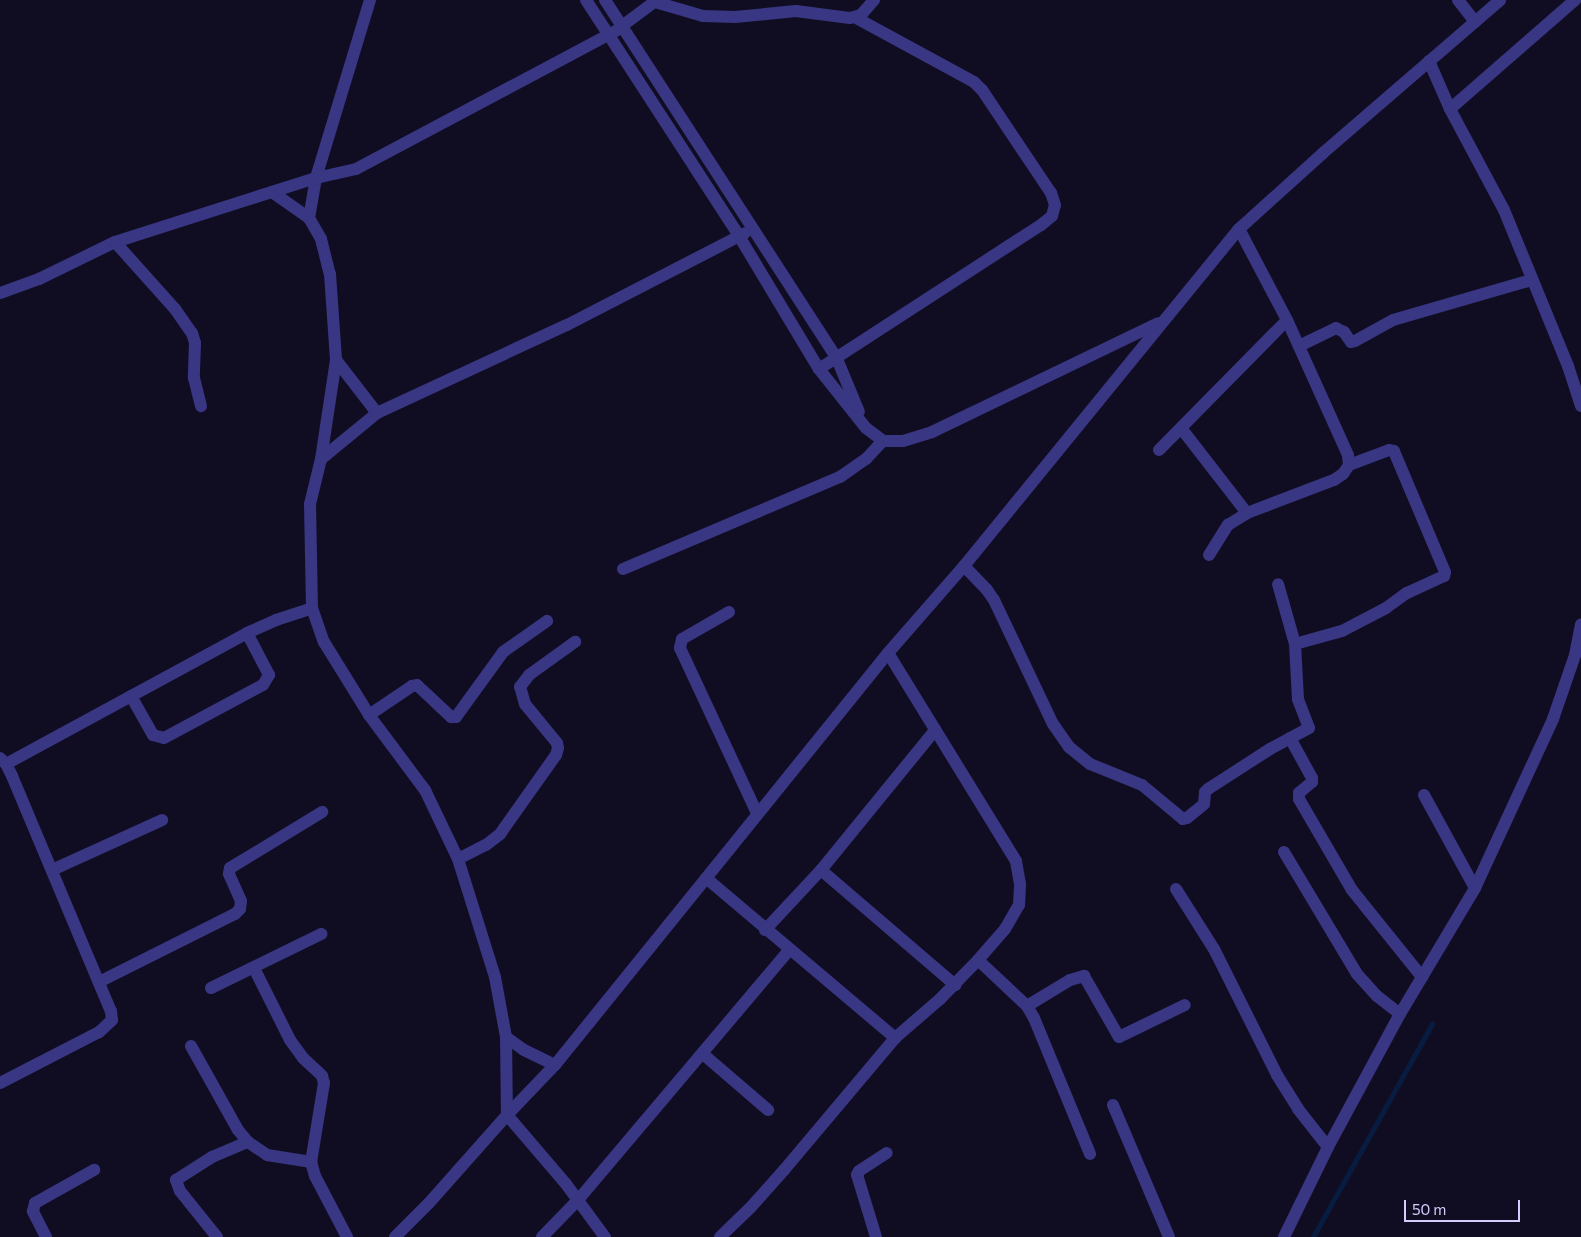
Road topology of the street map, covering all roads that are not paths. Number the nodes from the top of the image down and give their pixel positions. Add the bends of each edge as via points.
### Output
1 (370, 0) edge
2 (586, 0) edge
3 (605, 0) edge
4 (874, 0) edge
5 (1458, 0) edge
6 (1500, 0) edge
7 (1575, 0) edge
8 (656, 1) edge
9 (856, 18) junction
10 (1475, 22) junction
11 (622, 27) junction
12 (608, 35) junction
13 (1429, 61) junction
14 (1450, 109) junction
15 (316, 178) junction
16 (272, 192) junction
17 (309, 218) junction
18 (1239, 229) junction
19 (752, 230) junction
20 (739, 236) junction
21 (115, 242) junction
22 (1532, 280) junction
23 (0, 293) edge
24 (1287, 320) junction
25 (1162, 321) junction
26 (1299, 346) junction
27 (837, 359) junction
28 (336, 360) junction
29 (819, 369) junction
30 (201, 406) dead end
31 (1581, 406) edge
32 (376, 413) junction
33 (866, 428) junction
34 (1181, 428) junction
35 (883, 441) junction
36 (1159, 450) dead end
37 (321, 459) junction
38 (1349, 464) junction
39 (1248, 513) junction
40 (1209, 555) dead end
41 (964, 566) junction
42 (623, 569) dead end
43 (1278, 584) dead end
44 (312, 608) junction
45 (729, 612) dead end
46 (547, 621) dead end
47 (1581, 625) edge
48 (247, 633) junction
49 (574, 642) dead end
50 (1295, 644) junction
51 (888, 653) junction
52 (131, 696) junction
53 (369, 715) junction
54 (935, 730) junction
55 (1290, 738) junction
56 (3, 761) edge
57 (1424, 795) dead end
58 (322, 812) dead end
59 (758, 813) junction
60 (162, 820) dead end
61 (1284, 852) dead end
62 (458, 859) junction
63 (52, 870) junction
64 (821, 870) junction
65 (706, 878) junction
66 (1475, 888) junction
67 (1176, 889) dead end
68 (765, 930) junction
69 (321, 934) dead end
70 (789, 950) junction
71 (978, 960) junction
72 (254, 968) junction
73 (1422, 977) junction
74 (99, 982) junction
75 (955, 985) junction
76 (211, 988) dead end
77 (1185, 1005) dead end
78 (1027, 1006) junction
79 (1400, 1014) junction
80 (506, 1037) junction
81 (895, 1038) junction
82 (191, 1046) dead end
83 (703, 1054) junction
84 (555, 1065) junction
85 (0, 1083) edge
86 (1113, 1105) dead end
87 (768, 1110) dead end
88 (507, 1115) junction
89 (248, 1142) junction
90 (1328, 1147) junction
91 (887, 1153) dead end
92 (1090, 1154) dead end
93 (311, 1162) junction
94 (94, 1170) dead end
95 (578, 1200) junction
96 (46, 1237) edge
97 (217, 1237) edge
98 (347, 1237) edge
99 (395, 1237) edge
100 (542, 1237) edge
101 (605, 1237) edge
102 (720, 1237) edge
103 (876, 1237) edge
104 (1169, 1237) edge
105 (1284, 1237) edge

1 - 15 street
2 - 12 street
3 - 11 street
4 - 9 street
5 - 10 street
6 - 10 street
7 - 14 street
8 - 9 street via 703,16 735,17 796,11
8 - 11 street
9 - 27 street via 974,82 1055,204 1052,216 1041,225
10 - 13 street
11 - 12 street
11 - 19 street
12 - 15 street via 356,169
12 - 20 street
13 - 14 street
13 - 18 street
14 - 22 street via 1504,210
15 - 16 street
15 - 17 street
16 - 17 street
16 - 21 street
17 - 28 street via 321,239 330,274
18 - 24 street
18 - 25 street
19 - 20 street
19 - 27 street
20 - 29 street
20 - 32 street via 567,324 408,401
21 - 23 street via 39,279
21 - 30 street via 192,332 195,343 194,378
22 - 26 street via 1394,320 1355,341 1351,342 1340,328 1336,328
22 - 31 street
24 - 26 street
24 - 34 street
25 - 35 street via 932,432 903,441
25 - 41 street
26 - 38 street
27 - 29 street
27 - 33 street
28 - 32 street
28 - 37 street
29 - 33 street
32 - 37 street
33 - 35 street
34 - 36 street
34 - 39 street
35 - 42 street via 866,459 840,477
37 - 44 street via 310,504
38 - 39 street via 1334,480
38 - 50 street via 1389,450 1394,452 1444,576 1346,628
39 - 40 street via 1228,525
41 - 51 street
41 - 55 street via 994,600 1053,724 1069,747 1090,764 1149,789 1179,817 1187,818 1204,804 1208,789
43 - 50 street
44 - 48 street
44 - 53 street via 324,642
45 - 59 street via 682,639 680,648
46 - 53 street via 503,652 456,717 451,717 417,685
47 - 66 street via 1575,655 1553,719
48 - 52 street
48 - 52 street via 269,675 263,685 164,738 154,735
49 - 62 street via 529,674 520,687 525,704 557,743 556,755 500,834
50 - 55 street via 1297,690 1309,725 1306,731
51 - 54 street
51 - 59 street
52 - 56 street
53 - 62 street via 425,790
54 - 64 street
54 - 71 street via 1016,861 1019,905
55 - 73 street via 1312,778 1312,782 1299,793 1299,799 1352,890
56 - 63 street
57 - 66 street
58 - 74 street via 230,868 229,874 241,901 235,914
59 - 65 street
60 - 63 street
61 - 79 street via 1357,974
62 - 80 street via 495,977
63 - 74 street
64 - 68 street
64 - 75 street
65 - 68 street
65 - 84 street
66 - 73 street
67 - 90 street via 1214,949 1277,1075 1298,1109
68 - 70 street
69 - 72 street
70 - 81 street
70 - 83 street
71 - 75 street
71 - 78 street
72 - 76 street
72 - 93 street via 290,1040 322,1076 324,1083
73 - 79 street
74 - 85 street via 112,1020
75 - 81 street
77 - 78 street via 1119,1037 1084,976 1070,980
78 - 92 street
79 - 90 street
80 - 84 street
80 - 88 street
81 - 102 street via 784,1170
82 - 89 street
83 - 87 street
83 - 95 street
84 - 88 street
86 - 104 street
88 - 95 street
88 - 99 street
89 - 93 street via 267,1155
89 - 97 street via 212,1157 176,1180 180,1190
90 - 105 street
91 - 103 street via 857,1175
93 - 98 street
94 - 96 street via 35,1203 33,1211
95 - 100 street
95 - 101 street

